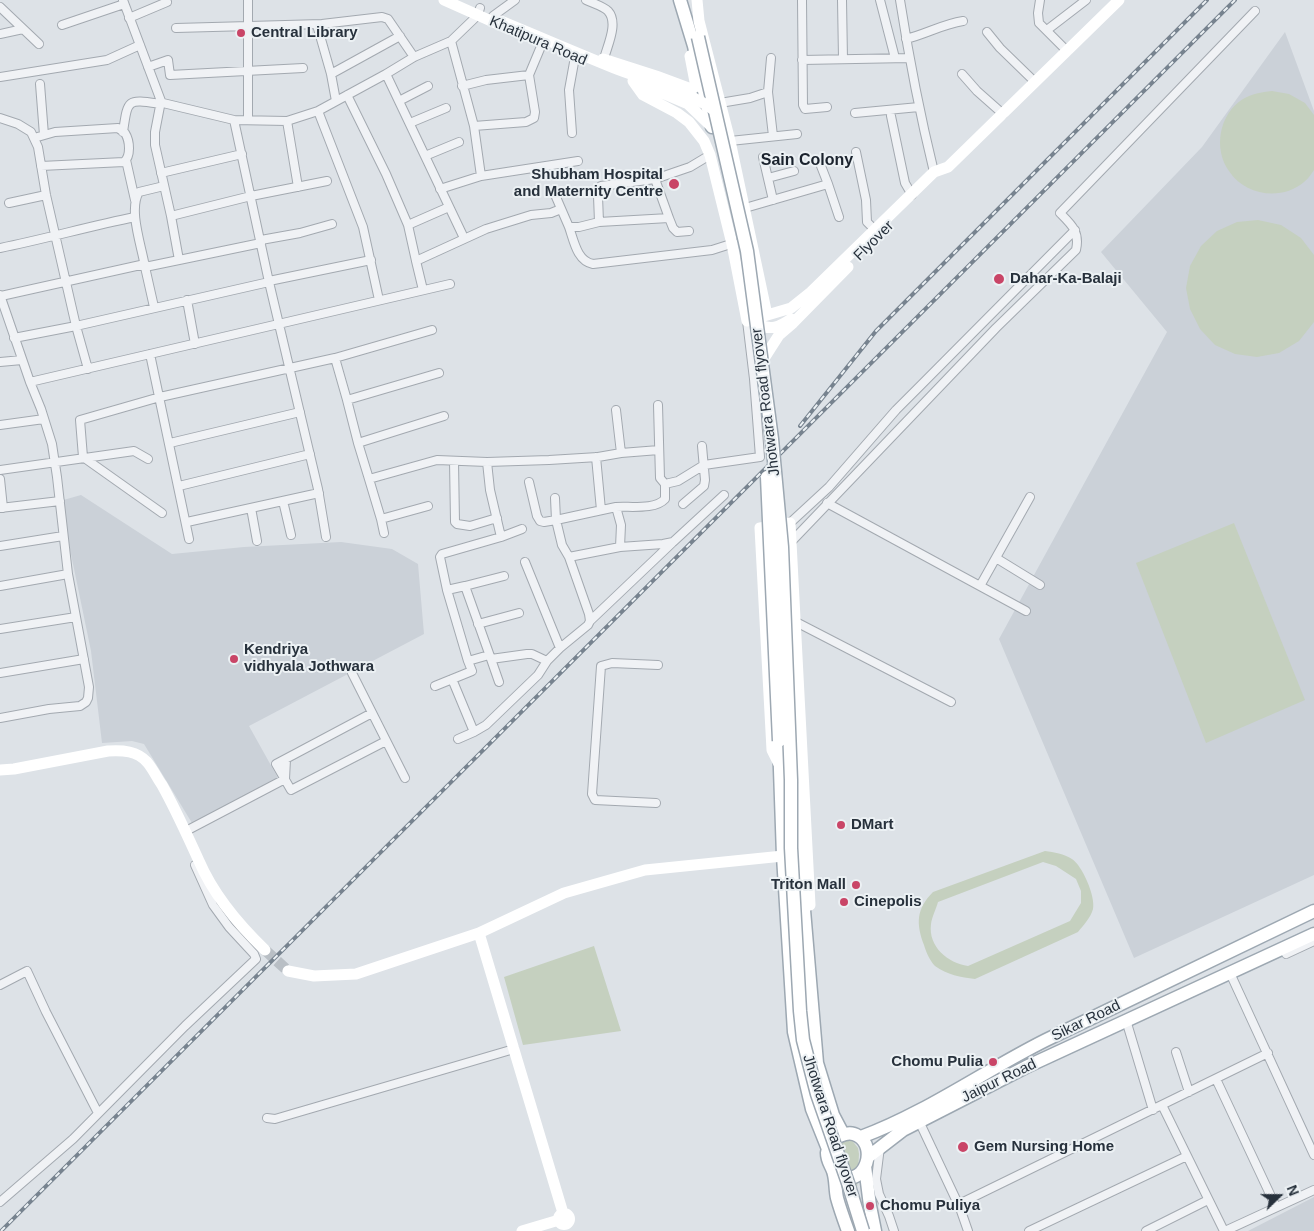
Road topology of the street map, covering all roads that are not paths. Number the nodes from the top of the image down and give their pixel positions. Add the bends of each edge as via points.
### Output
1 (248, 0) edge
2 (444, 0) edge
3 (461, 0) edge
4 (515, 0) edge
5 (586, 0) edge
6 (802, 0) edge
7 (842, 0) edge
8 (880, 0) edge
9 (1040, 0) edge
10 (1086, 0) edge
11 (1119, 0) edge
12 (902, 1) edge
13 (123, 2) edge
14 (167, 2) dead end
15 (688, 4) edge
16 (0, 7) edge
17 (1255, 11) dead end
18 (479, 12) junction
19 (129, 18) junction
20 (497, 18) junction
21 (963, 21) dead end
22 (62, 25) dead end
23 (317, 25) junction
24 (247, 27) junction
25 (176, 28) dead end
26 (23, 29) junction
27 (1046, 30) junction
28 (987, 32) dead end
29 (0, 34) edge
30 (400, 36) junction
31 (906, 39) junction
32 (451, 41) junction
33 (39, 44) dead end
34 (542, 44) junction
35 (140, 45) junction
36 (1067, 51) junction
37 (695, 52) junction
38 (414, 57) junction
39 (574, 57) junction
40 (771, 58) dead end
41 (895, 58) junction
42 (909, 58) junction
43 (604, 59) junction
44 (843, 59) junction
45 (802, 60) junction
46 (148, 67) junction
47 (303, 68) dead end
48 (248, 70) junction
49 (331, 74) junction
50 (386, 74) junction
51 (962, 74) dead end
52 (528, 75) junction
53 (0, 76) edge
54 (1035, 82) junction
55 (638, 83) junction
56 (40, 84) dead end
57 (428, 86) dead end
58 (462, 86) junction
59 (768, 92) junction
60 (347, 95) junction
61 (336, 101) junction
62 (399, 101) junction
63 (161, 102) junction
64 (717, 107) junction
65 (919, 107) junction
66 (446, 108) dead end
67 (827, 108) dead end
68 (318, 111) junction
69 (855, 113) dead end
70 (1003, 114) junction
71 (891, 116) dead end
72 (0, 118) edge
73 (234, 120) junction
74 (248, 120) junction
75 (287, 121) junction
76 (410, 123) junction
77 (474, 126) junction
78 (712, 127) junction
79 (123, 132) junction
80 (572, 133) dead end
81 (797, 134) dead end
82 (44, 135) junction
83 (773, 136) junction
84 (34, 138) junction
85 (730, 141) junction
86 (458, 142) dead end
87 (856, 152) dead end
88 (242, 154) junction
89 (710, 155) junction
90 (425, 156) junction
91 (763, 157) dead end
92 (126, 160) junction
93 (578, 161) dead end
94 (41, 166) junction
95 (821, 166) dead end
96 (794, 172) dead end
97 (161, 173) junction
98 (481, 176) junction
99 (934, 177) junction
100 (768, 178) junction
101 (656, 179) junction
102 (327, 181) dead end
103 (828, 184) junction
104 (164, 186) junction
105 (298, 187) junction
106 (440, 189) junction
107 (46, 195) junction
108 (912, 195) junction
109 (251, 196) junction
110 (556, 197) dead end
111 (773, 200) junction
112 (136, 202) junction
113 (9, 204) dead end
114 (449, 207) junction
115 (745, 208) junction
116 (561, 209) junction
117 (171, 216) junction
118 (135, 217) junction
119 (839, 217) dead end
120 (669, 218) junction
121 (600, 222) junction
122 (332, 224) dead end
123 (408, 225) junction
124 (569, 227) junction
125 (875, 230) junction
126 (1075, 230) junction
127 (689, 231) dead end
128 (57, 236) junction
129 (464, 238) junction
130 (752, 239) junction
131 (261, 242) junction
132 (732, 244) junction
133 (0, 248) edge
134 (179, 260) junction
135 (371, 260) junction
136 (416, 261) junction
137 (145, 266) junction
138 (269, 281) junction
139 (68, 282) junction
140 (450, 284) dead end
141 (423, 290) junction
142 (1, 298) edge
143 (186, 300) junction
144 (379, 300) junction
145 (154, 307) junction
146 (767, 314) junction
147 (800, 315) junction
148 (4, 316) edge
149 (752, 322) junction
150 (280, 324) junction
151 (76, 326) junction
152 (432, 330) dead end
153 (14, 338) junction
154 (195, 344) junction
155 (150, 354) junction
156 (335, 358) junction
157 (22, 360) junction
158 (762, 360) junction
159 (0, 362) edge
160 (290, 368) junction
161 (88, 369) junction
162 (439, 373) dead end
163 (30, 382) junction
164 (160, 397) junction
165 (347, 400) junction
166 (658, 406) dead end
167 (616, 410) dead end
168 (300, 412) junction
169 (444, 416) dead end
170 (44, 419) junction
171 (0, 425) edge
172 (170, 442) junction
173 (358, 443) junction
174 (702, 446) dead end
175 (659, 450) junction
176 (621, 452) junction
177 (310, 454) junction
178 (83, 457) junction
179 (596, 457) junction
180 (148, 459) dead end
181 (454, 461) junction
182 (55, 462) junction
183 (487, 462) junction
184 (704, 465) junction
185 (0, 470) edge
186 (369, 479) junction
187 (0, 480) edge
188 (529, 482) dead end
189 (665, 484) junction
190 (179, 486) junction
191 (829, 487) junction
192 (319, 493) junction
193 (837, 494) junction
194 (724, 495) dead end
195 (1030, 497) dead end
196 (555, 498) dead end
197 (60, 501) junction
198 (283, 501) junction
199 (827, 503) junction
200 (683, 504) dead end
201 (428, 506) dead end
202 (616, 507) junction
203 (2, 508) edge
204 (251, 508) junction
205 (601, 510) junction
206 (162, 513) dead end
207 (496, 518) junction
208 (382, 519) junction
209 (556, 520) junction
210 (187, 522) junction
211 (790, 523) junction
212 (522, 529) dead end
213 (384, 534) dead end
214 (291, 535) dead end
215 (63, 536) junction
216 (326, 537) dead end
217 (501, 537) junction
218 (189, 539) dead end
219 (257, 541) dead end
220 (672, 542) junction
221 (791, 542) junction
222 (0, 546) edge
223 (620, 547) junction
224 (569, 557) junction
225 (996, 558) junction
226 (525, 562) dead end
227 (68, 574) junction
228 (504, 576) dead end
229 (1040, 584) dead end
230 (0, 586) edge
231 (465, 586) junction
232 (980, 586) junction
233 (447, 590) junction
234 (1026, 611) dead end
235 (519, 613) dead end
236 (76, 617) junction
237 (590, 621) junction
238 (796, 622) junction
239 (478, 624) junction
240 (0, 629) edge
241 (560, 648) junction
242 (490, 657) junction
243 (84, 659) junction
244 (468, 660) junction
245 (547, 660) junction
246 (658, 665) dead end
247 (0, 672) edge
248 (352, 674) dead end
249 (452, 679) junction
250 (499, 682) dead end
251 (435, 686) dead end
252 (951, 702) dead end
253 (372, 713) junction
254 (0, 718) edge
255 (474, 732) junction
256 (458, 739) dead end
257 (386, 741) junction
258 (780, 766) junction
259 (0, 770) edge
260 (405, 778) dead end
261 (285, 779) junction
262 (791, 780) junction
263 (656, 803) dead end
264 (186, 831) junction
265 (783, 856) junction
266 (195, 865) dead end
267 (1314, 912) edge
268 (479, 933) junction
269 (1314, 934) edge
270 (1314, 941) edge
271 (265, 950) tunnel mouth
272 (288, 971) tunnel mouth
273 (1231, 976) junction
274 (0, 985) edge
275 (813, 1013) junction
276 (1126, 1020) junction
277 (514, 1049) junction
278 (1176, 1052) dead end
279 (1268, 1053) junction
280 (1216, 1079) junction
281 (1189, 1092) junction
282 (1162, 1106) junction
283 (1153, 1110) junction
284 (98, 1113) junction
285 (267, 1118) dead end
286 (918, 1121) junction
287 (843, 1134) junction
288 (861, 1137) junction
289 (1310, 1139) edge
290 (880, 1147) junction
291 (828, 1149) junction
292 (1314, 1155) edge
293 (1187, 1156) junction
294 (867, 1162) junction
295 (833, 1171) junction
296 (1314, 1190) edge
297 (1208, 1200) junction
298 (0, 1202) edge
299 (958, 1204) junction
300 (1276, 1207) junction
301 (565, 1222) edge
302 (1034, 1230) edge
303 (522, 1231) edge
304 (848, 1231) edge
305 (863, 1231) edge
306 (875, 1231) edge
307 (894, 1231) edge
308 (968, 1231) edge
309 (1146, 1231) edge
310 (1224, 1231) edge

1 - 24 street
2 - 18 street, Khatipura Road
3 - 18 street
4 - 20 street
5 - 43 street via 608,11 611,16 612,31
6 - 45 street
7 - 44 street
8 - 41 street
9 - 27 street via 1038,19
10 - 27 street
11 - 36 street
12 - 31 street
13 - 19 street
13 - 22 street
14 - 19 street
15 - 37 main road, Jhotwara Road flyover
15 - 64 main road, Jhotwara Road flyover, bridge
15 - 64 street via 699,21
16 - 26 street
17 - 126 street via 1060,213
18 - 20 street
18 - 32 street
18 - 34 street, Khatipura Road
19 - 35 street
20 - 43 street via 503,16
20 - 64 street, bridge
21 - 31 street via 948,23
23 - 24 street
23 - 30 street via 382,17 388,19
23 - 49 street
24 - 25 street
24 - 48 street
26 - 29 street
26 - 33 street
27 - 36 street
28 - 54 street
30 - 38 street
30 - 49 street
31 - 42 street
32 - 38 street
32 - 58 street
34 - 39 street, Khatipura Road
34 - 52 street
35 - 46 street
35 - 53 street via 106,60
36 - 54 street
37 - 43 street via 690,54 695,86 691,89
37 - 78 main road, Jhotwara Road flyover
38 - 50 street
39 - 55 street, Khatipura Road
39 - 80 street via 569,90
40 - 59 street
41 - 42 street
41 - 44 street
42 - 65 street
44 - 45 street
45 - 67 street via 804,107
46 - 48 street via 168,60 170,75
46 - 63 street
47 - 48 street
48 - 74 street
49 - 61 street
50 - 60 street
50 - 62 street
51 - 70 street
52 - 58 street
52 - 77 street via 534,118 526,122
54 - 70 street
55 - 78 street, Khatipura Road via 688,104
55 - 89 street via 643,95 690,122
56 - 82 street
57 - 62 street
58 - 77 street
59 - 64 street
59 - 83 street
60 - 61 street
60 - 123 street
61 - 68 street
62 - 76 street
63 - 73 street
63 - 79 street via 130,103
63 - 97 street via 155,145
64 - 85 street
64 - 149 main road, Jhotwara Road flyover, bridge via 747,251
65 - 69 street
65 - 99 street
66 - 76 street
68 - 75 street
68 - 135 street via 363,227
70 - 99 street
71 - 108 street via 905,183
72 - 84 street via 18,124 31,132
73 - 74 street
73 - 88 street
74 - 75 street
75 - 105 street
76 - 90 street
77 - 98 street
78 - 258 main road, Jhotwara Road flyover, bridge via 737,226 762,407 770,514
79 - 82 street via 118,128
79 - 92 street via 130,155
81 - 83 street
82 - 84 street
83 - 85 street
84 - 94 street
85 - 115 street
86 - 90 street
87 - 125 street via 867,222
88 - 97 street
88 - 109 street
89 - 101 street via 690,167
89 - 132 street
90 - 106 street
91 - 100 street
92 - 94 street
92 - 112 street
93 - 98 street
94 - 107 street
95 - 103 street
96 - 100 street
97 - 104 street
98 - 106 street
99 - 108 street
99 - 147 street, Flyover
100 - 111 street
101 - 120 street
101 - 121 street via 601,186 598,196
102 - 105 street
103 - 111 street
103 - 119 street
104 - 112 street via 139,192
104 - 117 street
105 - 109 street
106 - 114 street
107 - 113 street
107 - 128 street
108 - 125 street
109 - 117 street
109 - 131 street
110 - 116 street
111 - 115 street
112 - 118 street
114 - 123 street
114 - 129 street
115 - 130 street
116 - 124 street
116 - 129 street via 522,218
117 - 134 street
118 - 128 street
118 - 137 street
120 - 121 street
120 - 127 street via 677,232
121 - 124 street
122 - 131 street
123 - 136 street
124 - 132 street via 581,258 593,264 712,250
125 - 146 street via 800,302 791,308
126 - 191 street via 896,410
126 - 193 street via 1076,250 996,328
128 - 133 street
128 - 139 street
129 - 136 street
130 - 132 street
130 - 146 street
131 - 134 street
131 - 138 street
132 - 149 street
134 - 137 street
135 - 138 street
135 - 144 street
136 - 141 street
137 - 139 street
137 - 145 street
138 - 143 street
138 - 150 street
139 - 142 street
139 - 151 street
140 - 141 street
141 - 144 street
142 - 148 street
143 - 145 street
143 - 154 street
144 - 150 street
145 - 151 street
146 - 149 street
147 - 149 street, Flyover via 772,329
147 - 158 street, Flyover via 779,335
148 - 153 street
149 - 158 main road, Jhotwara Road flyover, bridge
149 - 184 street via 760,457
150 - 154 street
150 - 160 street
151 - 153 street
151 - 161 street
152 - 156 street
153 - 157 street
154 - 155 street
155 - 161 street
155 - 164 street
156 - 160 street
156 - 165 street
157 - 159 street
157 - 163 street
158 - 262 main road, Jhotwara Road flyover, bridge via 782,547
160 - 164 street
160 - 168 street
161 - 163 street
162 - 165 street
163 - 170 street
164 - 172 street
164 - 178 street via 80,420
165 - 173 street
166 - 175 street
167 - 176 street
168 - 172 street
168 - 177 street
169 - 173 street
170 - 171 street
170 - 182 street
172 - 190 street
173 - 186 street
174 - 184 street
175 - 176 street
175 - 189 street via 660,478
176 - 179 street
177 - 190 street
177 - 192 street
178 - 180 street via 134,452
178 - 182 street
178 - 206 street
179 - 183 street
179 - 205 street
181 - 183 street
181 - 186 street via 437,460
181 - 207 street via 455,522 470,526
182 - 185 street
182 - 197 street
183 - 207 street
184 - 189 street via 678,481
184 - 200 street via 704,486
186 - 208 street
187 - 203 street
188 - 209 street via 537,516 544,522
189 - 202 street via 662,503
190 - 210 street
191 - 193 street
191 - 211 street
192 - 198 street
192 - 216 street
193 - 199 street
194 - 220 street
195 - 225 street
196 - 209 street
197 - 203 street
197 - 215 street
198 - 204 street
198 - 214 street
199 - 221 street
199 - 232 street
201 - 208 street
202 - 205 street
202 - 223 street via 621,525
204 - 210 street
204 - 219 street
205 - 209 street
207 - 217 street
208 - 213 street
209 - 224 street via 562,545
210 - 218 street
211 - 221 street
211 - 258 street via 760,528 772,750
212 - 217 street
215 - 222 street
215 - 227 street
217 - 233 street via 442,554
220 - 223 street
220 - 237 street
221 - 238 street
223 - 224 street
224 - 237 street
225 - 229 street
225 - 232 street
226 - 241 street
227 - 230 street
227 - 236 street
228 - 231 street
231 - 233 street
231 - 239 street
232 - 234 street
233 - 244 street
235 - 239 street
236 - 240 street
236 - 243 street
237 - 241 street
238 - 252 street
238 - 275 street via 806,858 817,1002
239 - 242 street
241 - 245 street
242 - 244 street
242 - 245 street via 532,654
242 - 250 street
243 - 247 street
243 - 254 street via 89,687 86,702 80,706
244 - 249 street via 472,671
245 - 255 street via 538,675 486,725
246 - 263 street via 612,663 601,666 592,794 595,800
248 - 253 street
249 - 251 street
249 - 255 street
253 - 257 street
253 - 261 street via 276,764
255 - 256 street
257 - 260 street
257 - 261 street via 291,790
258 - 265 main road, Jhotwara Road flyover
259 - 264 street via 108,751 123,750 136,754 153,770
261 - 264 street
262 - 275 main road, Jhotwara Road flyover via 798,801
262 - 305 main road, Jhotwara Road flyover, bridge via 791,848 804,1040 817,1094
264 - 271 street via 224,906
265 - 268 street via 645,870 564,893
265 - 291 main road, Jhotwara Road flyover via 794,1032 812,1109
266 - 284 street via 213,905 256,958
267 - 288 main road, Sikar Road via 1046,1040 944,1098
268 - 272 street via 356,974 314,976
268 - 277 street
269 - 273 main road, Jaipur Road
270 - 273 street
273 - 276 main road, Jaipur Road
273 - 279 street
274 - 284 street via 27,971
275 - 287 main road, Jhotwara Road flyover via 817,1063 833,1115
276 - 283 street
276 - 286 main road, Jaipur Road
277 - 285 street via 275,1119
277 - 301 street
278 - 281 street
279 - 280 street
279 - 289 street
280 - 281 street
280 - 300 street
281 - 282 street
282 - 283 street
282 - 293 street
283 - 299 street
284 - 298 street
286 - 290 main road, Jaipur Road
286 - 299 street
287 - 288 main road
287 - 291 main road via 831,1141
288 - 294 main road via 867,1147
289 - 292 street
290 - 294 main road
290 - 307 street via 876,1179 878,1194
291 - 295 main road via 827,1156
293 - 297 street
293 - 302 street
294 - 295 main road via 859,1174 850,1178 843,1178
294 - 306 main road
295 - 304 main road via 837,1199
296 - 300 street
297 - 309 street
297 - 310 street
299 - 308 street
300 - 310 street
301 - 303 street

